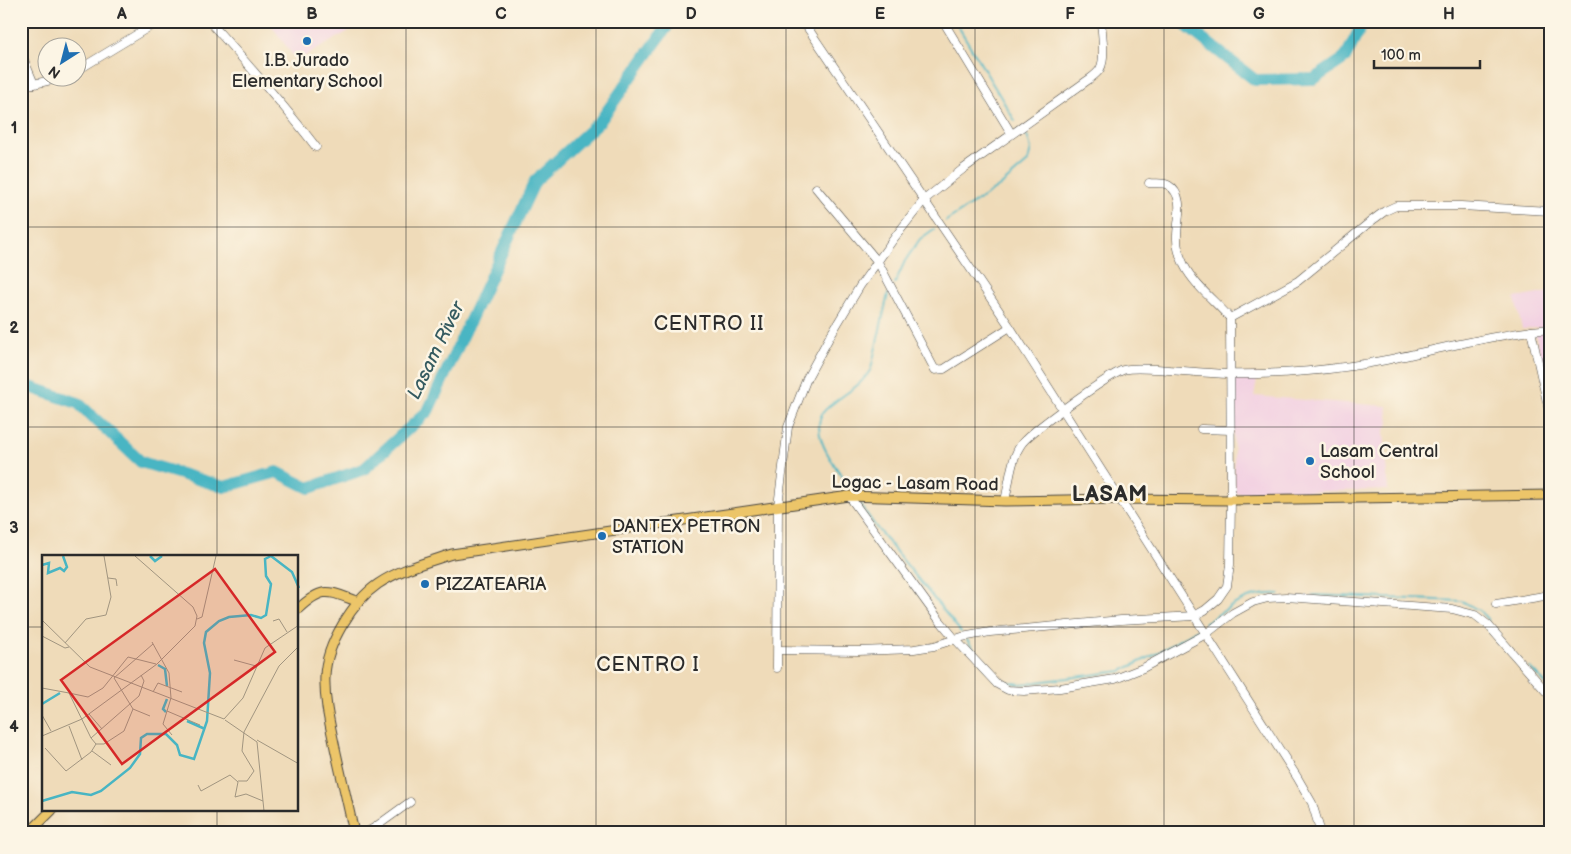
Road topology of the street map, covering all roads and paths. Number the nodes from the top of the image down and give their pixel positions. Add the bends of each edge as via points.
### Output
1 (159, 21) edge
2 (209, 21) edge
3 (803, 21) edge
4 (943, 21) edge
5 (1101, 21) edge
6 (21, 53) edge
7 (88, 64) edge
8 (38, 83) edge
9 (21, 84) edge
10 (34, 84) junction
11 (1011, 133) junction
12 (316, 147) dead end
13 (1149, 183) dead end
14 (816, 188) dead end
15 (924, 200) junction
16 (1550, 211) edge
17 (878, 262) junction
18 (1230, 318) junction
19 (1010, 327) junction
20 (1550, 329) edge
21 (1531, 331) junction
22 (1230, 374) junction
23 (1063, 410) junction
24 (1550, 415) edge
25 (1201, 429) dead end
26 (1231, 430) junction
27 (1550, 459) edge
28 (1550, 488) edge
29 (849, 496) junction
30 (1550, 496) edge
31 (1119, 499) junction
32 (1232, 500) junction
33 (1005, 501) junction
34 (778, 506) junction
35 (1550, 595) edge
36 (359, 602) junction
37 (1496, 604) dead end
38 (299, 608) edge
39 (1194, 616) junction
40 (1206, 634) junction
41 (955, 639) junction
42 (778, 650) junction
43 (777, 668) dead end
44 (1550, 696) edge
45 (410, 802) dead end
46 (50, 812) edge
47 (29, 833) edge
48 (354, 833) edge
49 (365, 833) edge
50 (1321, 833) edge

1 - 7 street
2 - 12 street
3 - 15 street
4 - 11 street
5 - 11 street via 1103,50 1100,69
6 - 10 street
8 - 10 street
9 - 10 street
11 - 15 street
13 - 18 street via 1165,184 1174,192 1179,207 1177,239 1184,266
14 - 17 street
15 - 17 street
15 - 19 street
16 - 18 street via 1396,206 1370,222 1298,281
17 - 19 street via 935,370 941,371
17 - 34 street via 860,286 807,378 788,427
18 - 22 street
19 - 23 street
20 - 21 street
21 - 22 street via 1364,364
21 - 24 street
22 - 23 street via 1132,368 1111,377
22 - 26 street
23 - 31 street
23 - 33 street via 1020,445
25 - 26 street
26 - 32 street
27 - 28 street
29 - 33 main road, Logac - Lasam Road
29 - 34 main road, Logac - Lasam Road
29 - 41 street
30 - 32 main road, Logac - Lasam Road
31 - 32 main road, Logac - Lasam Road
31 - 33 main road, Logac - Lasam Road
31 - 39 street
32 - 39 street via 1227,586 1206,610
34 - 36 main road, Logac - Lasam Road via 452,554 405,570 378,584
34 - 42 street
35 - 37 street
36 - 38 main road via 331,592 320,592
36 - 48 main road, Logac - Lasam Road via 343,623 332,646 325,675 326,707
39 - 40 street
39 - 41 street via 990,632
40 - 41 street via 1143,668 1115,679 1024,691 1008,690 997,684
40 - 44 street via 1233,612 1268,598 1460,610 1475,614 1488,624
40 - 50 street via 1297,777 1312,803
41 - 42 street via 914,649
42 - 43 street
45 - 49 street
46 - 47 main road

